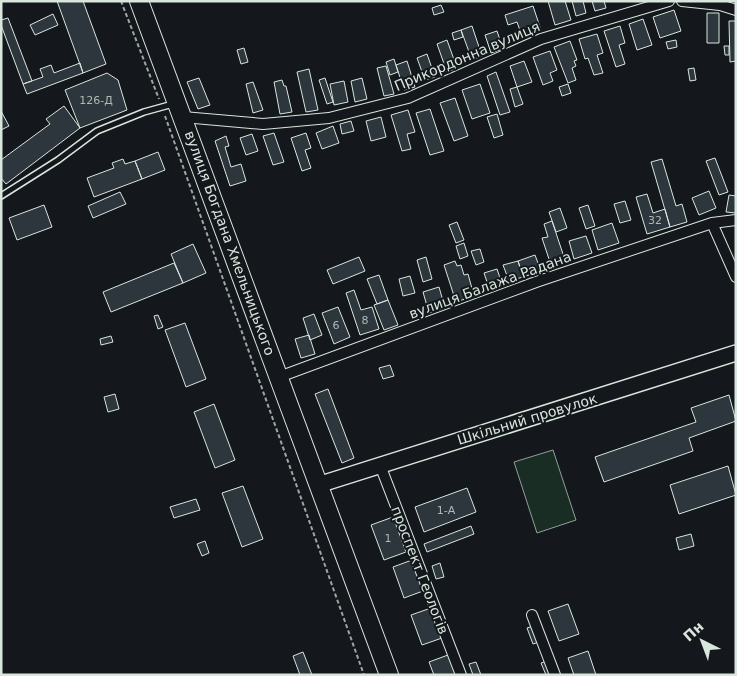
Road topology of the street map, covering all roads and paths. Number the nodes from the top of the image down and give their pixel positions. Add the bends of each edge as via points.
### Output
1 (122, 1) edge
2 (140, 1) edge
3 (669, 1) edge
4 (682, 1) edge
5 (736, 10) edge
6 (174, 109) junction
7 (1, 196) edge
8 (736, 220) edge
9 (712, 223) junction
10 (736, 278) edge
11 (736, 353) edge
12 (279, 377) junction
13 (380, 465) junction
14 (318, 484) junction
15 (532, 615) dead end
16 (364, 675) edge
17 (389, 675) edge
18 (460, 675) edge
19 (554, 675) edge

1 - 6 path
2 - 6 highway, вулиця Богдана Хмельницького
3 - 6 street, Прикордонна вулиця via 541,39 408,98 329,118 263,124
4 - 5 street
6 - 7 lane via 97,131
6 - 12 highway, вулиця Богдана Хмельницького
6 - 16 path
8 - 9 street, вулиця Балажа Радана
9 - 10 street
9 - 12 street, вулиця Балажа Радана via 536,282
11 - 13 main road, Шкільний провулок
12 - 14 highway, вулиця Богдана Хмельницького
13 - 14 main road, Шкільний провулок
13 - 18 street, проспект Геологів
14 - 17 highway
15 - 19 street

